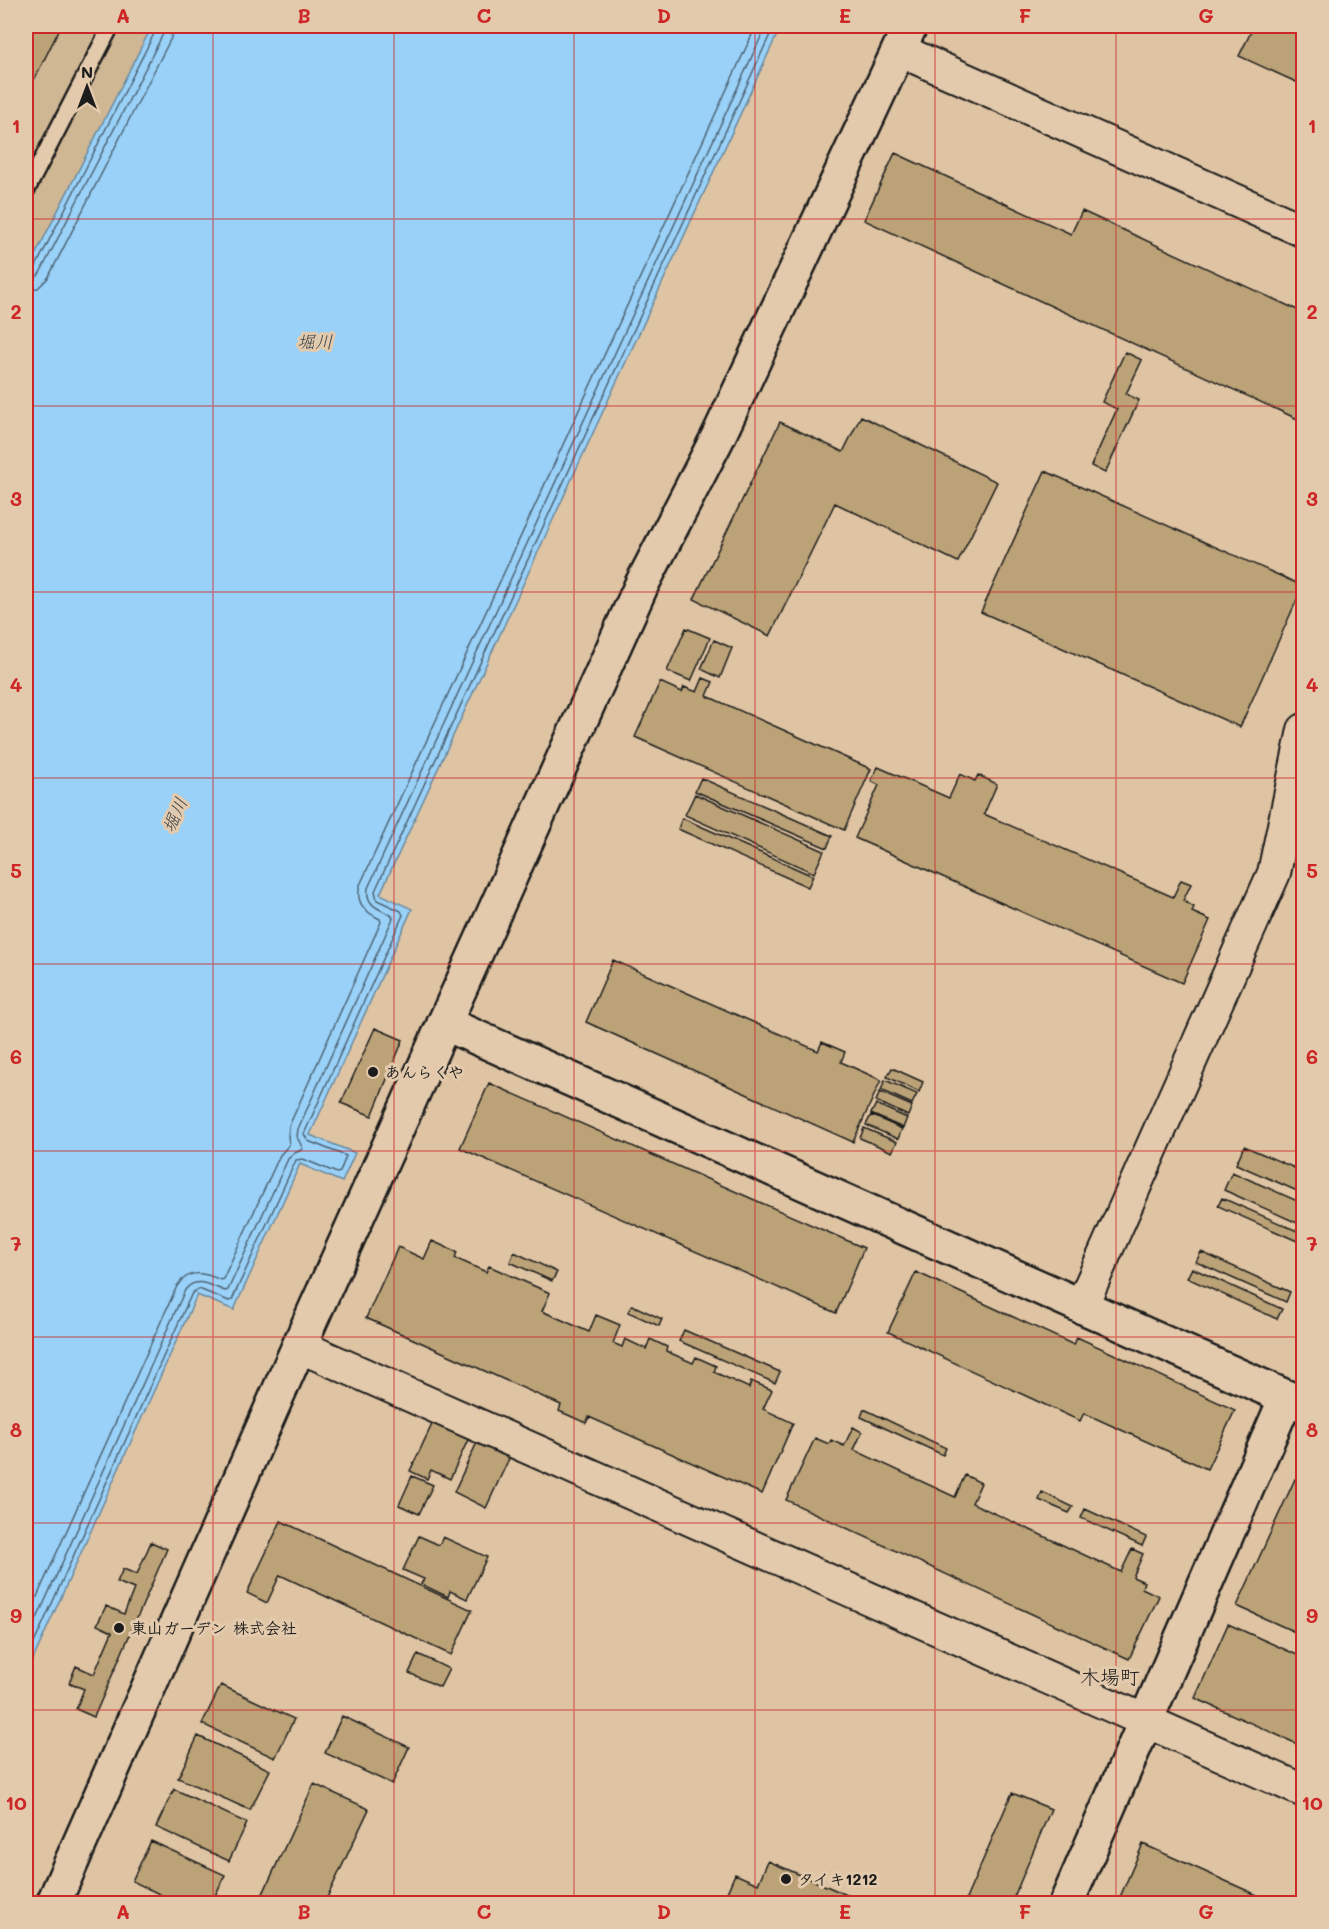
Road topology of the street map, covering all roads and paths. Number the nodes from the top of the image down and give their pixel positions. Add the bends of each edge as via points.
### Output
1 (111, 26) edge
2 (905, 38) edge
3 (26, 191) edge
4 (1304, 231) edge
5 (1304, 730) edge
6 (444, 1023) junction
7 (1081, 1306) junction
8 (299, 1346) junction
9 (1295, 1402) edge
10 (1147, 1721) junction
11 (1304, 1791) edge
12 (53, 1904) edge
13 (1066, 1904) edge

1 - 3 lane
2 - 4 street
2 - 6 street via 719,435 642,584
5 - 7 street via 1274,873
6 - 7 street
6 - 8 street
7 - 9 street
8 - 10 street
8 - 12 street
9 - 10 street
10 - 11 street
10 - 13 street

